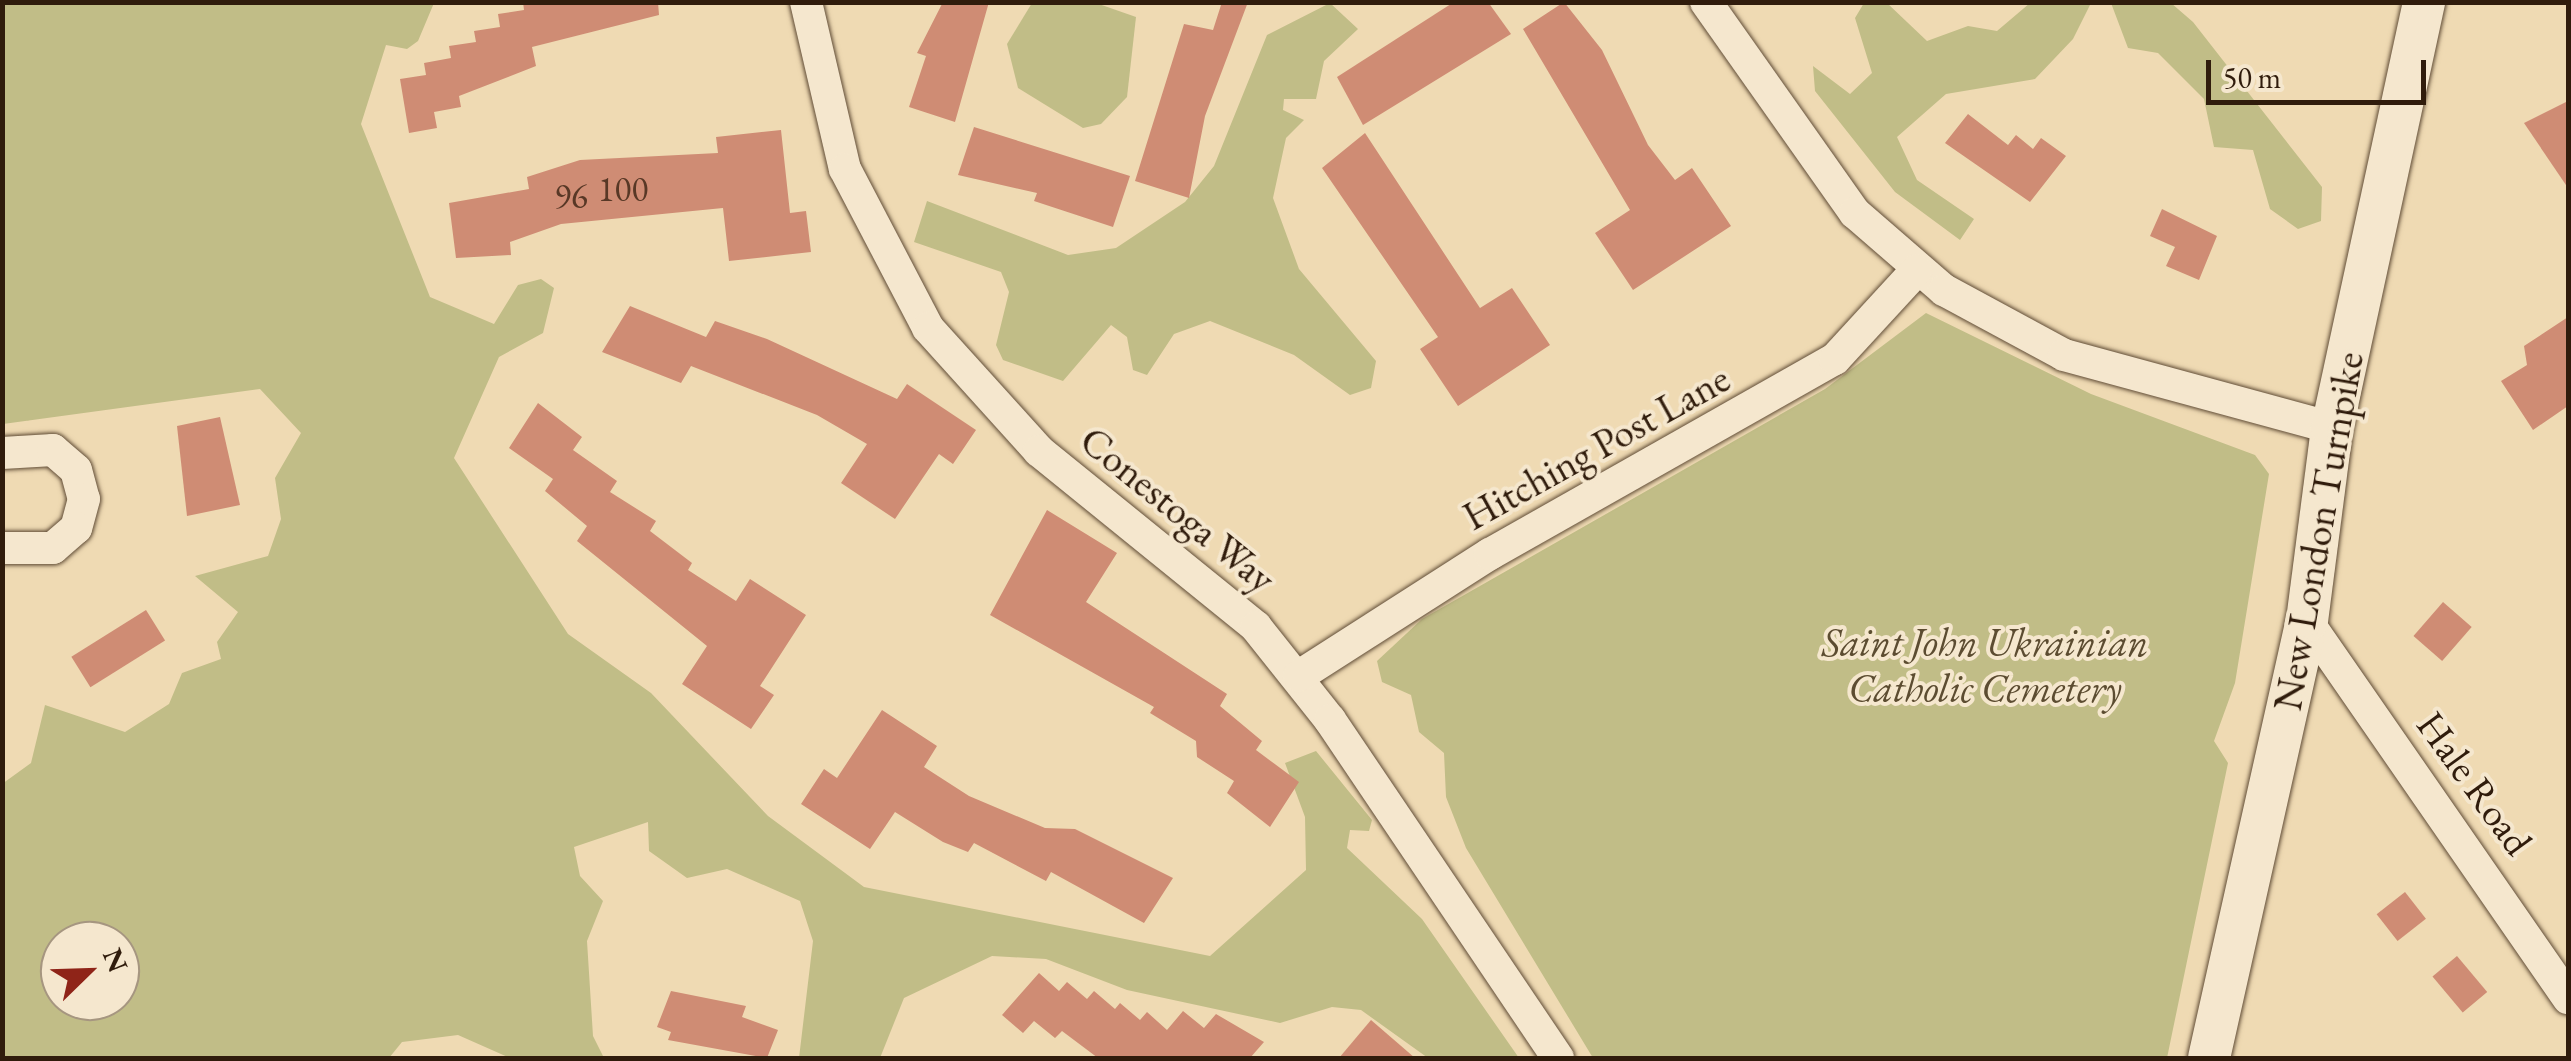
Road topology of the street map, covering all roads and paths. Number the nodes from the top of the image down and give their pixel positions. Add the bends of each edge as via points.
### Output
1 (806, 2) edge
2 (1706, 2) edge
3 (2424, 2) edge
4 (1916, 271) junction
5 (2332, 428) junction
6 (2, 454) edge
7 (2, 548) edge
8 (2307, 621) junction
9 (1298, 676) junction
10 (2568, 998) edge
11 (1558, 1058) edge
12 (2209, 1058) edge

1 - 9 street, Conestoga Way via 845,169 928,328 1039,451 1201,574
2 - 4 street via 1794,138
3 - 5 street, New London Turnpike
4 - 5 street via 2064,355
4 - 9 street, Hitching Post Lane via 1836,359 1490,554
5 - 8 street, New London Turnpike
6 - 7 street via 53,450 76,470 84,499 76,528 53,548
8 - 10 street, Hale Road
8 - 12 street, New London Turnpike
9 - 11 street, Conestoga Way

